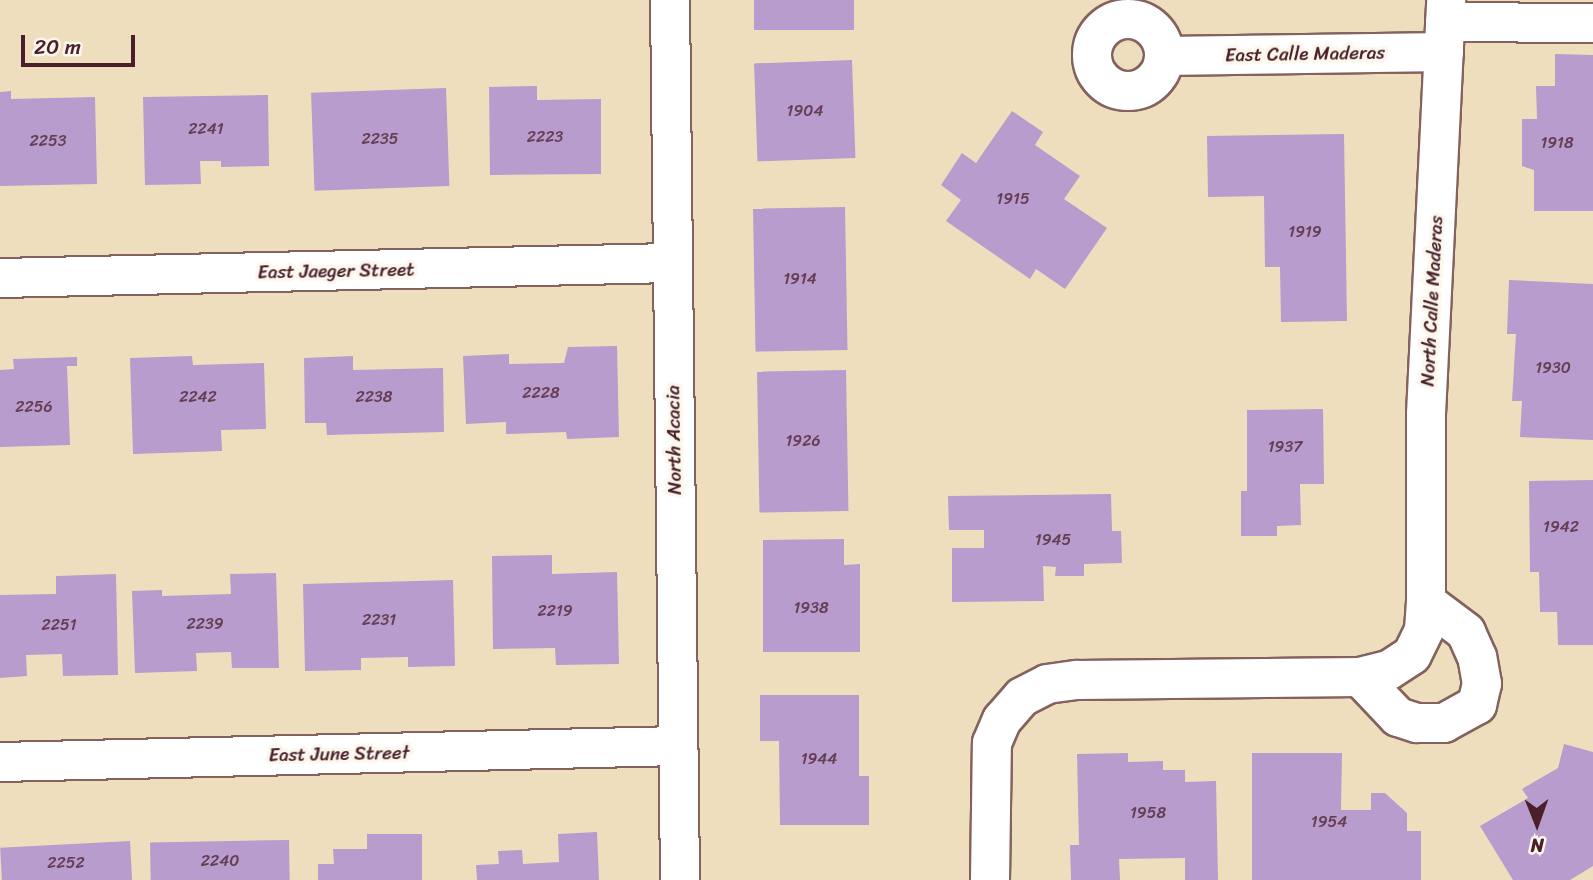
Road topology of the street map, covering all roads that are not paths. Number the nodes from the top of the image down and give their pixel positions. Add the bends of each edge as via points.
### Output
1 (670, 0) edge
2 (1593, 23) edge
3 (1445, 25) edge
4 (1165, 55) dead end
5 (672, 263) junction
6 (0, 278) edge
7 (1426, 602) junction
8 (1360, 677) junction
9 (678, 746) junction
10 (0, 761) edge
11 (680, 880) edge
12 (990, 880) edge

1 - 5 street, North Acacia
2 - 3 street, East Calle Maderas
3 - 4 street, East Calle Maderas
3 - 7 street, North Calle Maderas via 1426,414
5 - 6 street, East Jaeger Street
5 - 9 street, North Acacia
7 - 8 street, North Calle Maderas via 1424,630 1412,655 1389,670
7 - 8 street via 1466,632 1482,684 1477,705 1444,723 1417,723 1398,717
8 - 12 street, North Calle Maderas via 1077,680 1047,684 1022,697 1002,720 992,743
9 - 10 street, East June Street
9 - 11 street, North Acacia

